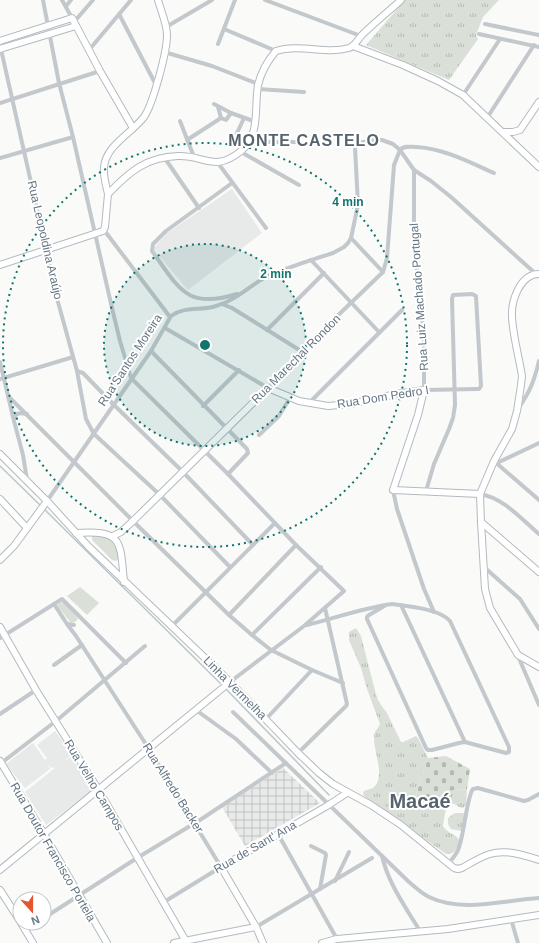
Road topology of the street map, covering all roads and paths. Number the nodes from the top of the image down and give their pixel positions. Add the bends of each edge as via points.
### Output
1 (43, 0) edge
2 (62, 0) edge
3 (71, 0) edge
4 (93, 0) edge
5 (131, 0) edge
6 (158, 0) edge
7 (212, 0) edge
8 (235, 0) edge
9 (265, 0) edge
10 (400, 0) edge
11 (66, 6) junction
12 (119, 14) junction
13 (74, 22) junction
14 (485, 24) dead end
15 (48, 26) junction
16 (166, 27) junction
17 (224, 29) junction
18 (480, 34) dead end
19 (49, 35) junction
20 (539, 35) edge
21 (361, 36) junction
22 (500, 38) junction
23 (0, 41) edge
24 (218, 44) dead end
25 (353, 46) junction
26 (536, 46) edge
27 (0, 48) edge
28 (89, 50) junction
29 (276, 51) junction
30 (164, 52) junction
31 (100, 71) junction
32 (59, 83) junction
33 (156, 85) junction
34 (258, 87) junction
35 (304, 92) dead end
36 (463, 95) junction
37 (12, 99) junction
38 (539, 102) edge
39 (0, 103) edge
40 (214, 104) dead end
41 (218, 107) junction
42 (231, 113) junction
43 (221, 118) junction
44 (244, 118) junction
45 (488, 118) junction
46 (180, 121) dead end
47 (256, 122) junction
48 (133, 128) junction
49 (503, 132) junction
50 (73, 137) junction
51 (235, 137) dead end
52 (187, 140) junction
53 (250, 142) junction
54 (296, 142) dead end
55 (24, 150) junction
56 (400, 150) junction
57 (241, 152) junction
58 (164, 157) junction
59 (194, 157) junction
60 (0, 158) edge
61 (218, 163) junction
62 (539, 167) edge
63 (414, 170) junction
64 (494, 173) dead end
65 (232, 183) junction
66 (299, 185) dead end
67 (108, 194) junction
68 (199, 208) junction
69 (266, 228) dead end
70 (104, 230) junction
71 (95, 234) junction
72 (351, 238) junction
73 (46, 250) junction
74 (311, 260) junction
75 (0, 265) edge
76 (383, 272) junction
77 (324, 273) junction
78 (538, 275) edge
79 (243, 292) junction
80 (352, 303) junction
81 (222, 304) junction
82 (402, 310) dead end
83 (170, 317) junction
84 (165, 328) junction
85 (266, 330) junction
86 (379, 332) junction
87 (151, 351) junction
88 (301, 351) junction
89 (73, 356) junction
90 (539, 361) edge
91 (0, 362) edge
92 (239, 370) junction
93 (77, 371) junction
94 (2, 378) edge
95 (132, 378) junction
96 (268, 388) junction
97 (455, 389) junction
98 (424, 390) junction
99 (8, 396) junction
100 (290, 398) junction
101 (113, 404) junction
102 (309, 404) junction
103 (203, 406) junction
104 (517, 411) junction
105 (27, 414) junction
106 (14, 422) junction
107 (227, 429) junction
108 (94, 434) junction
109 (259, 435) dead end
110 (539, 442) edge
111 (205, 451) junction
112 (0, 454) edge
113 (75, 462) junction
114 (496, 462) junction
115 (26, 465) junction
116 (16, 470) junction
117 (183, 472) junction
118 (228, 474) junction
119 (27, 480) junction
120 (393, 490) junction
121 (426, 491) junction
122 (480, 494) junction
123 (160, 495) junction
124 (0, 499) edge
125 (539, 500) edge
126 (43, 505) junction
127 (133, 521) junction
128 (481, 522) junction
129 (275, 523) junction
130 (28, 528) junction
131 (97, 532) junction
132 (76, 533) junction
133 (539, 534) edge
134 (115, 539) junction
135 (296, 544) junction
136 (253, 545) junction
137 (88, 546) junction
138 (0, 560) edge
139 (123, 561) junction
140 (108, 566) junction
141 (230, 567) junction
142 (321, 567) junction
143 (484, 567) junction
144 (539, 572) edge
145 (124, 582) junction
146 (206, 592) junction
147 (54, 604) junction
148 (386, 605) junction
149 (401, 605) junction
150 (325, 608) junction
151 (434, 612) junction
152 (229, 615) junction
153 (82, 619) junction
154 (329, 620) junction
155 (66, 624) junction
156 (74, 625) junction
157 (172, 626) junction
158 (304, 626) junction
159 (0, 627) edge
160 (539, 629) edge
161 (252, 635) junction
162 (76, 636) junction
163 (2, 637) edge
164 (82, 645) junction
165 (145, 646) dead end
166 (271, 650) junction
167 (518, 655) junction
168 (126, 663) junction
169 (54, 665) dead end
170 (539, 667) edge
171 (312, 670) junction
172 (105, 680) junction
173 (230, 682) junction
174 (343, 683) junction
175 (36, 690) junction
176 (539, 705) edge
177 (196, 710) junction
178 (233, 712) dead end
179 (0, 714) edge
180 (266, 719) junction
181 (56, 721) junction
182 (465, 742) junction
183 (149, 749) junction
184 (298, 753) junction
185 (0, 763) edge
186 (286, 763) junction
187 (272, 773) junction
188 (98, 789) junction
189 (347, 793) junction
190 (539, 794) edge
191 (329, 805) junction
192 (195, 823) junction
193 (44, 834) junction
194 (278, 834) junction
195 (311, 846) dead end
196 (349, 852) dead end
197 (382, 856) junction
198 (137, 858) junction
199 (372, 858) dead end
200 (539, 860) edge
201 (448, 863) junction
202 (221, 867) junction
203 (0, 870) edge
204 (334, 881) junction
205 (320, 889) junction
206 (0, 890) edge
207 (312, 894) junction
208 (79, 895) junction
209 (539, 898) edge
210 (164, 902) junction
211 (12, 908) edge
212 (52, 913) edge
213 (539, 915) edge
214 (511, 919) junction
215 (256, 927) junction
216 (26, 931) edge
217 (420, 931) junction
218 (337, 939) junction
219 (186, 942) edge
220 (33, 943) edge
221 (107, 943) edge
222 (174, 943) edge
223 (263, 943) edge
224 (322, 943) edge
225 (518, 943) edge

1 - 15 street
2 - 11 street
3 - 11 street
4 - 13 street
5 - 12 street
6 - 16 main road
7 - 16 street
8 - 17 street
9 - 21 street
10 - 21 main road
11 - 13 street
12 - 28 street
12 - 33 street
13 - 15 main road
13 - 19 main road
13 - 28 main road
14 - 20 street
15 - 19 street
15 - 23 main road
16 - 30 main road
17 - 24 street
17 - 29 street
18 - 22 street
19 - 27 main road
19 - 32 street
21 - 25 main road
22 - 26 street
22 - 36 street
25 - 29 main road via 335,50 291,47
25 - 36 main road via 424,74
26 - 45 street
27 - 37 street, Rua Leopoldina Araújo
28 - 31 main road
29 - 34 main road via 264,69
30 - 33 main road
30 - 34 street via 212,66
31 - 32 street
31 - 48 main road
32 - 37 street
32 - 50 street
33 - 48 main road via 147,113
34 - 35 street
34 - 47 main road
36 - 45 main road
37 - 39 street
37 - 55 street, Rua Leopoldina Araújo
38 - 49 main road via 520,130
40 - 41 street
41 - 42 street
41 - 43 street
42 - 43 street via 226,120
42 - 44 street
43 - 52 street
44 - 47 street
44 - 51 street
45 - 49 main road
46 - 52 street
47 - 53 main road
48 - 67 main road via 112,149 106,161 104,172
49 - 62 main road
50 - 55 street
50 - 71 street
52 - 59 street
53 - 54 street
53 - 57 main road
55 - 60 street
55 - 73 street, Rua Leopoldina Araújo
56 - 63 street
56 - 64 street via 410,147 435,149
56 - 72 street via 382,140 358,143 355,147 358,205
56 - 76 street via 394,165 387,258
57 - 61 main road
57 - 66 street
58 - 59 main road
58 - 67 main road via 140,165
58 - 68 street
59 - 61 main road
61 - 65 street
63 - 78 street via 451,197
63 - 98 street, Rua Luiz Machado Portugal via 418,289 424,335
65 - 68 street
65 - 69 street
67 - 70 main road
68 - 79 street via 166,231 153,244 152,251 178,288 195,298 223,298
70 - 71 main road
70 - 83 street
71 - 73 main road
71 - 95 street via 120,341
72 - 74 street, Rua Santos Moreira via 339,250
72 - 76 street
73 - 75 main road
73 - 89 street, Rua Leopoldina Araújo
74 - 77 street
74 - 79 street, Rua Santos Moreira via 265,278
76 - 80 street, Rua Marechal Rondon
77 - 80 street
77 - 85 street
78 - 104 main road via 529,276 524,280 512,308 522,376
79 - 81 street, Rua Santos Moreira
80 - 86 street
80 - 88 street, Rua Marechal Rondon
81 - 83 street, Rua Santos Moreira via 180,311
81 - 85 street
82 - 86 street
83 - 84 street, Rua Santos Moreira
84 - 87 street, Rua Santos Moreira
84 - 92 street
85 - 88 street
86 - 102 street
87 - 95 street, Rua Santos Moreira
87 - 103 street
88 - 96 street, Rua Marechal Rondon
89 - 93 street, Rua Leopoldina Araújo
89 - 94 street
90 - 104 street via 530,389
91 - 94 street
92 - 96 street
92 - 103 street
93 - 101 street via 83,373
93 - 108 street, Rua Leopoldina Araújo via 86,419
94 - 99 street
95 - 101 street, Rua Santos Moreira
95 - 111 street
96 - 100 main road, Rua Dom Pedro I
96 - 107 main road, Rua Marechal Rondon
97 - 97 street, Rua Dom Pedro I via 452,299 453,295 472,294 476,296 481,386 480,389
97 - 98 street, Rua Dom Pedro I
97 - 121 street via 453,418
98 - 102 main road, Rua Dom Pedro I via 340,405
98 - 120 main road, Rua Luiz Machado Portugal
99 - 105 street
99 - 106 street
100 - 102 main road, Rua Dom Pedro I
100 - 109 street via 279,416
101 - 108 street, Rua Santos Moreira
101 - 117 street
103 - 107 street
104 - 114 main road via 512,429
105 - 106 street via 18,413 14,417
105 - 113 street
106 - 115 street
107 - 111 main road, Rua Marechal Rondon
107 - 118 street via 248,451
108 - 113 street, Rua Santos Moreira
108 - 123 street
110 - 114 street
111 - 117 main road, Rua Marechal Rondon
111 - 118 street
112 - 116 main road, Linha Vermelha
113 - 126 street, Rua Santos Moreira
113 - 127 street
114 - 122 main road
114 - 125 street
115 - 116 street
115 - 119 street
116 - 119 main road, Linha Vermelha
117 - 123 main road, Rua Marechal Rondon
117 - 136 street
118 - 129 street
119 - 126 main road, Linha Vermelha
120 - 121 main road
120 - 151 street via 421,582
121 - 122 main road
122 - 128 main road
122 - 133 street via 501,501
123 - 127 main road, Rua Marechal Rondon
123 - 141 street
124 - 130 main road
126 - 130 main road
126 - 132 main road, Linha Vermelha
127 - 134 main road, Rua Marechal Rondon
127 - 146 street
128 - 143 main road
128 - 144 main road
129 - 135 street
129 - 136 street
130 - 138 main road
131 - 132 main road
131 - 134 main road
131 - 137 main road via 88,538
132 - 137 main road, Linha Vermelha
134 - 139 main road
135 - 142 street
135 - 152 street
136 - 141 street
137 - 140 main road, Linha Vermelha
139 - 140 main road via 116,566
139 - 145 main road
140 - 145 main road, Linha Vermelha
141 - 146 street
142 - 150 street via 344,589 343,593
142 - 161 street
143 - 160 street via 520,599
143 - 167 main road via 490,608
145 - 157 main road, Linha Vermelha
146 - 152 street
146 - 157 street
147 - 153 street via 62,599
147 - 155 street, Rua Alfredo Backer
147 - 163 street
148 - 149 street
148 - 154 street
148 - 182 street via 366,619 426,748 432,750
149 - 151 street
149 - 182 street
150 - 154 street
150 - 158 street
151 - 182 street via 445,615 450,621 510,750 506,754
152 - 161 street
153 - 156 street
153 - 168 street
154 - 158 street
154 - 174 street
155 - 156 street
155 - 162 street, Rua Alfredo Backer
156 - 162 street, Rua Alfredo Backer
157 - 173 main road, Linha Vermelha
158 - 166 street
159 - 163 main road, Rua Velho Campos
161 - 166 street
162 - 164 street, Rua Alfredo Backer
163 - 175 main road, Rua Velho Campos
164 - 169 street
164 - 172 street, Rua Alfredo Backer
165 - 168 street
166 - 171 street
166 - 173 street
167 - 170 main road
167 - 176 street
168 - 172 street
171 - 174 street
171 - 180 street
172 - 181 street
172 - 183 street, Rua Alfredo Backer
173 - 177 main road
173 - 180 main road, Linha Vermelha
174 - 184 street via 346,706
175 - 179 street
175 - 181 main road, Rua Velho Campos
177 - 183 main road
177 - 187 street via 236,739
178 - 186 street
180 - 184 main road, Linha Vermelha
181 - 185 street
181 - 188 main road, Rua Velho Campos
183 - 188 main road
183 - 192 street, Rua Alfredo Backer
184 - 189 main road, Linha Vermelha via 332,784
185 - 193 main road, Rua Doutor Francisco Portela
186 - 187 street
186 - 191 street
187 - 192 street
188 - 193 main road
188 - 198 main road, Rua Velho Campos
189 - 191 main road, Rua de Sant' Ana
189 - 201 main road, Linha Vermelha via 401,825
190 - 201 street via 524,801 478,788 473,789 469,795 464,835 458,850
191 - 194 main road, Rua de Sant' Ana
191 - 197 street
192 - 198 street
192 - 202 street, Rua Alfredo Backer
193 - 203 main road
193 - 208 main road, Rua Doutor Francisco Portela
194 - 202 main road, Rua de Sant' Ana
194 - 207 street
195 - 205 street via 326,855
196 - 204 street
197 - 209 street via 418,890 442,901 469,905
197 - 217 street via 392,882
198 - 208 street
198 - 210 main road, Rua Velho Campos
199 - 204 street
200 - 201 main road via 504,852 486,855 462,868 454,868
202 - 210 street, Rua de Sant' Ana
202 - 215 main road, Rua Alfredo Backer
204 - 205 street
205 - 207 street
206 - 211 main road
207 - 215 street
207 - 218 street
208 - 212 street
208 - 221 main road, Rua Doutor Francisco Portela
210 - 219 main road, Rua Velho Campos
213 - 214 main road
214 - 217 main road
214 - 225 street
215 - 219 main road
215 - 223 main road, Rua Alfredo Backer
216 - 220 main road
217 - 218 main road
218 - 224 main road
219 - 222 main road

